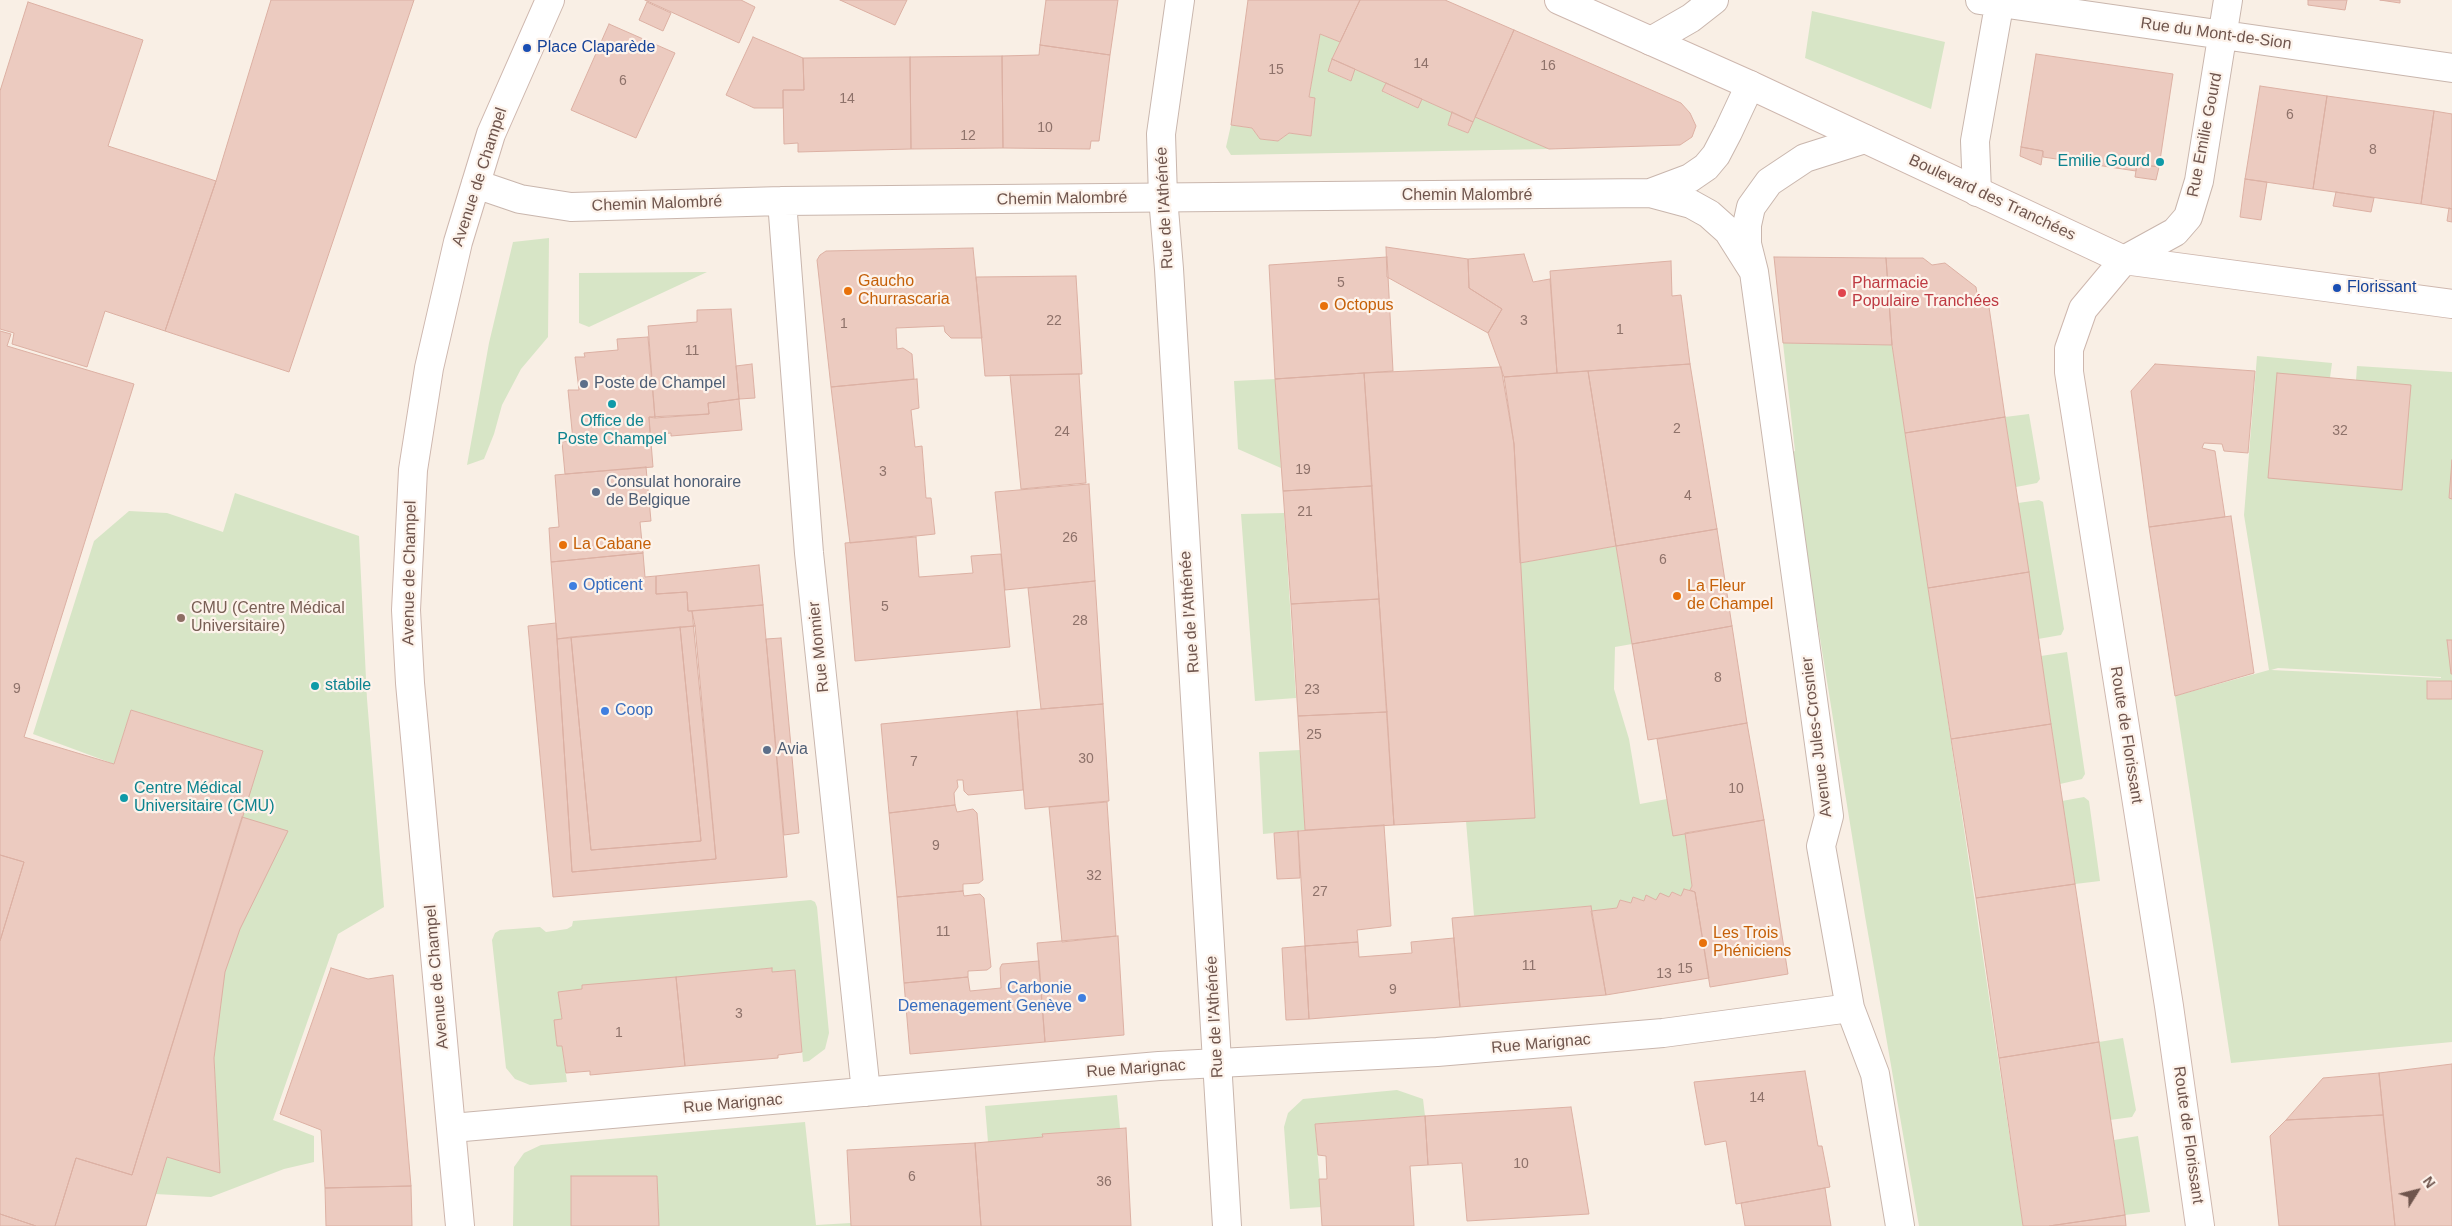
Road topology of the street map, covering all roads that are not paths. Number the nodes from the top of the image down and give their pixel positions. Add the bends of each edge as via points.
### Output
1 (550, 0) edge
2 (1180, 0) edge
3 (1559, 0) edge
4 (1714, 0) edge
5 (2228, 0) edge
6 (1993, 1) edge
7 (2224, 34) junction
8 (1651, 41) junction
9 (2451, 62) edge
10 (1750, 85) junction
11 (1865, 139) junction
12 (476, 184) junction
13 (1977, 192) junction
14 (1650, 194) junction
15 (1163, 197) junction
16 (782, 201) junction
17 (2124, 260) junction
18 (1754, 272) junction
19 (2452, 304) edge
20 (1850, 1008) junction
21 (1218, 1064) junction
22 (866, 1092) junction
23 (452, 1128) junction
24 (460, 1226) edge
25 (1227, 1226) edge
26 (1900, 1226) edge
27 (2200, 1226) edge

1 - 12 street, Avenue de Champel via 490,134
2 - 15 street, Rue de l'Athénée via 1161,134
3 - 8 street, Boulevard des Tranchées
4 - 8 street via 1691,18
5 - 7 street, Rue Emilie Gourd
6 - 7 street, Rue du Mont-de-Sion
6 - 13 street via 1975,141
7 - 9 street, Rue du Mont-de-Sion
7 - 17 street, Rue Emilie Gourd via 2199,181 2188,217 2175,232
8 - 10 street, Boulevard des Tranchées
10 - 11 street, Boulevard des Tranchées
10 - 14 street, Chemin Malombré via 1716,155 1706,167 1690,178
11 - 13 street, Boulevard des Tranchées
11 - 18 street, Avenue Jules-Crosnier via 1805,158 1769,182 1751,207 1747,224 1747,244
12 - 16 street, Chemin Malombré via 520,199 571,207
12 - 23 street, Avenue de Champel via 458,242 429,368 412,470 406,610
13 - 17 street, Boulevard des Tranchées
14 - 15 street, Chemin Malombré
14 - 18 street, Chemin Malombré via 1691,204 1709,214 1728,231
15 - 16 street, Chemin Malombré
15 - 21 street, Rue de l'Athénée
16 - 22 street, Rue Monnier via 809,553
17 - 19 street, Boulevard des Tranchées
17 - 27 street, Route de Florissant via 2083,309 2069,349 2068,372 2169,1006
18 - 20 street, Avenue Jules-Crosnier via 1829,816 1821,846
20 - 21 street, Rue Marignac via 1654,1034 1437,1052
20 - 26 street, Avenue Jules-Crosnier via 1876,1074
21 - 22 street, Rue Marignac via 1159,1066
21 - 25 street, Rue de l'Athénée
22 - 23 street, Rue Marignac
23 - 24 street, Avenue de Champel

